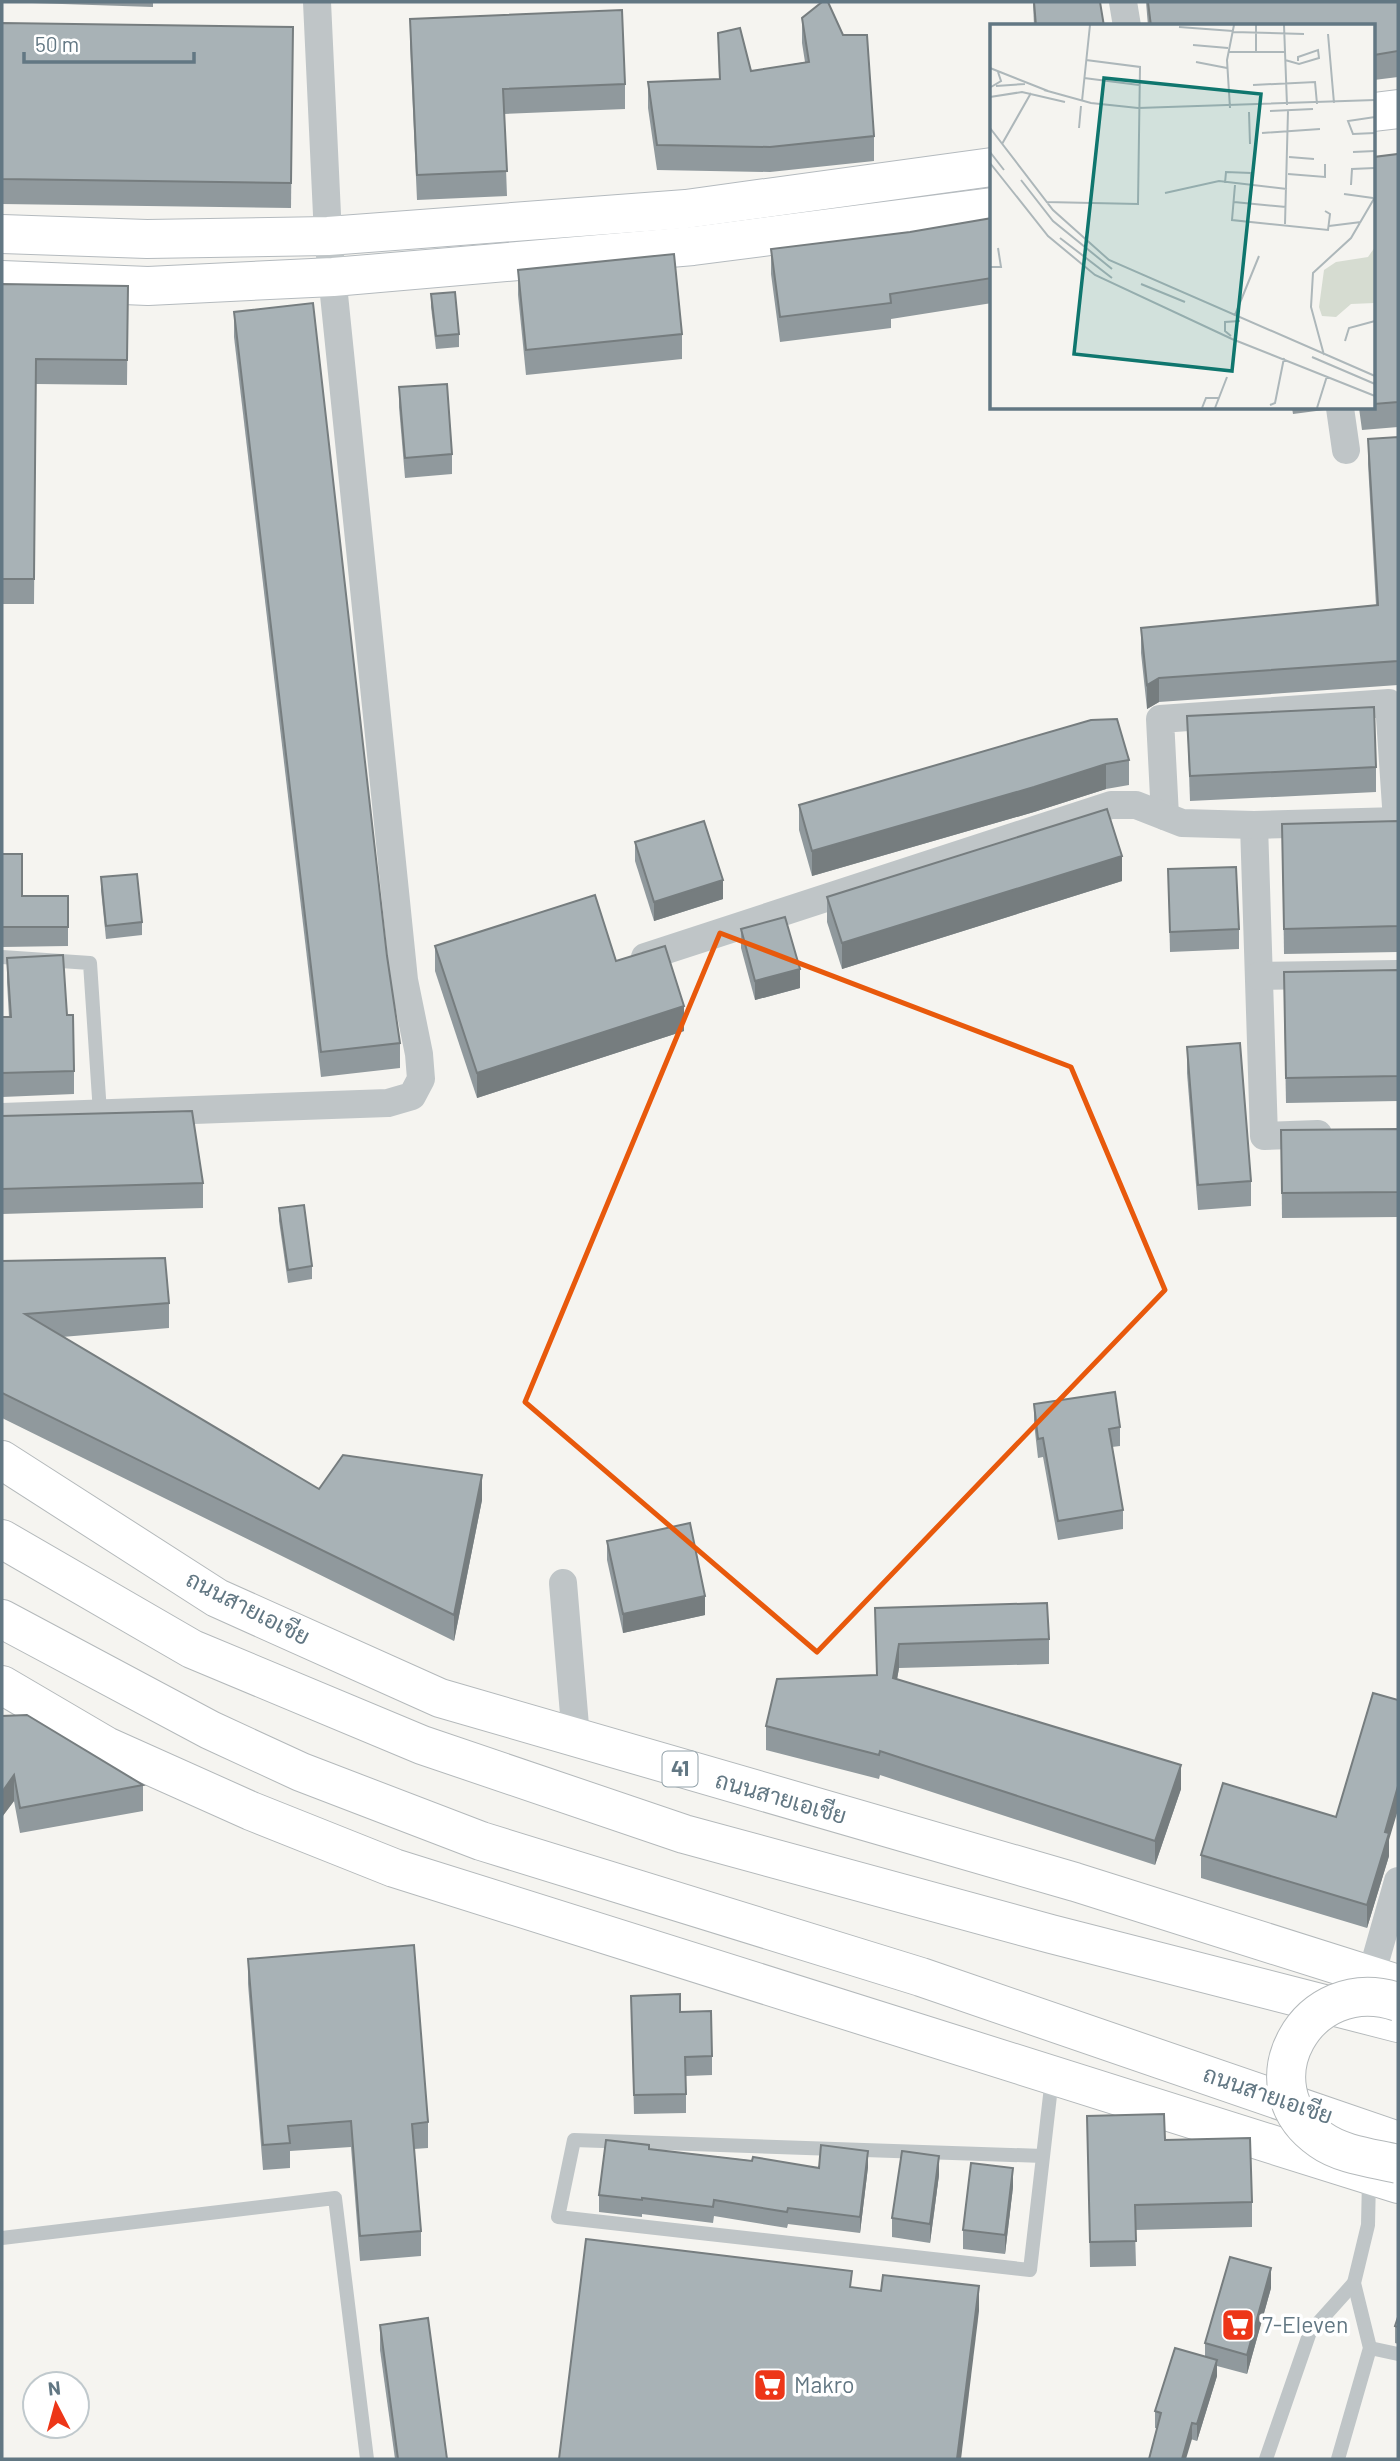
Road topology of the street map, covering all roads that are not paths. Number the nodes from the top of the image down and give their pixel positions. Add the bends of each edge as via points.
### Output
1 (317, 2) edge
2 (1123, 2) edge
3 (1127, 24) edge
4 (1398, 108) edge
5 (1376, 112) edge
6 (990, 167) edge
7 (990, 207) edge
8 (2, 234) edge
9 (328, 236) junction
10 (332, 277) junction
11 (2, 280) edge
12 (1340, 410) edge
13 (1346, 450) dead end
14 (1165, 816) junction
15 (1398, 821) edge
16 (1254, 825) junction
17 (2, 957) edge
18 (645, 957) edge
19 (1398, 974) edge
20 (1259, 976) junction
21 (100, 1113) junction
22 (2, 1116) edge
23 (1345, 1133) edge
24 (2, 1460) edge
25 (2, 1539) edge
26 (563, 1583) dead end
27 (2, 1619) edge
28 (2, 1685) edge
29 (576, 1738) junction
30 (1398, 1881) edge
31 (1051, 1934) junction
32 (1385, 1980) edge
33 (1398, 2003) edge
34 (1398, 2023) edge
35 (1398, 2044) edge
36 (1052, 2076) junction
37 (1311, 2109) junction
38 (1398, 2134) edge
39 (1398, 2141) edge
40 (1043, 2156) junction
41 (1389, 2175) edge
42 (2, 2238) edge
43 (1354, 2283) junction
44 (1370, 2347) junction
45 (1398, 2354) edge
46 (367, 2459) edge
47 (1266, 2459) edge
48 (1338, 2459) edge

1 - 9 street via 305,33
2 - 3 street
4 - 5 main road
6 - 9 main road via 686,209
7 - 10 main road via 692,246
8 - 9 main road via 148,239
9 - 10 street
10 - 11 main road via 148,286
10 - 21 street via 404,979 421,1079 412,1096 388,1103
12 - 13 street
14 - 15 street via 1160,719 1389,703
14 - 16 street via 1182,823
14 - 18 street via 1136,805 1111,804
15 - 16 street
16 - 20 street
17 - 21 lane via 90,962
19 - 20 street
20 - 23 street via 1264,1136
21 - 22 street
24 - 29 main road, ถนนสายเอเชีย / 41 via 217,1598 440,1698
25 - 31 main road via 192,1649 422,1745 684,1834
26 - 29 street
27 - 37 main road, ถนนสายเอเชีย via 210,1730 302,1772 481,1841 921,1977
28 - 36 main road, ถนนสายเอเชีย via 106,1746 394,1868
29 - 32 main road, ถนนสายเอเชีย / 41 via 1075,1882
30 - 32 street
31 - 34 main road
31 - 35 main road
33 - 41 main road, bridge via 1357,1996 1328,2006 1309,2020 1296,2039 1287,2069 1294,2109 1308,2129 1320,2140
36 - 40 lane
36 - 41 main road, ถนนสายเอเชีย
37 - 38 main road
37 - 39 main road, ถนนสายเอเชีย
40 - 40 lane via 1030,2270 558,2217 574,2140
41 - 43 lane via 1368,2225
42 - 46 lane via 335,2198
43 - 44 lane
43 - 47 lane via 1310,2332
44 - 45 lane
44 - 48 lane

